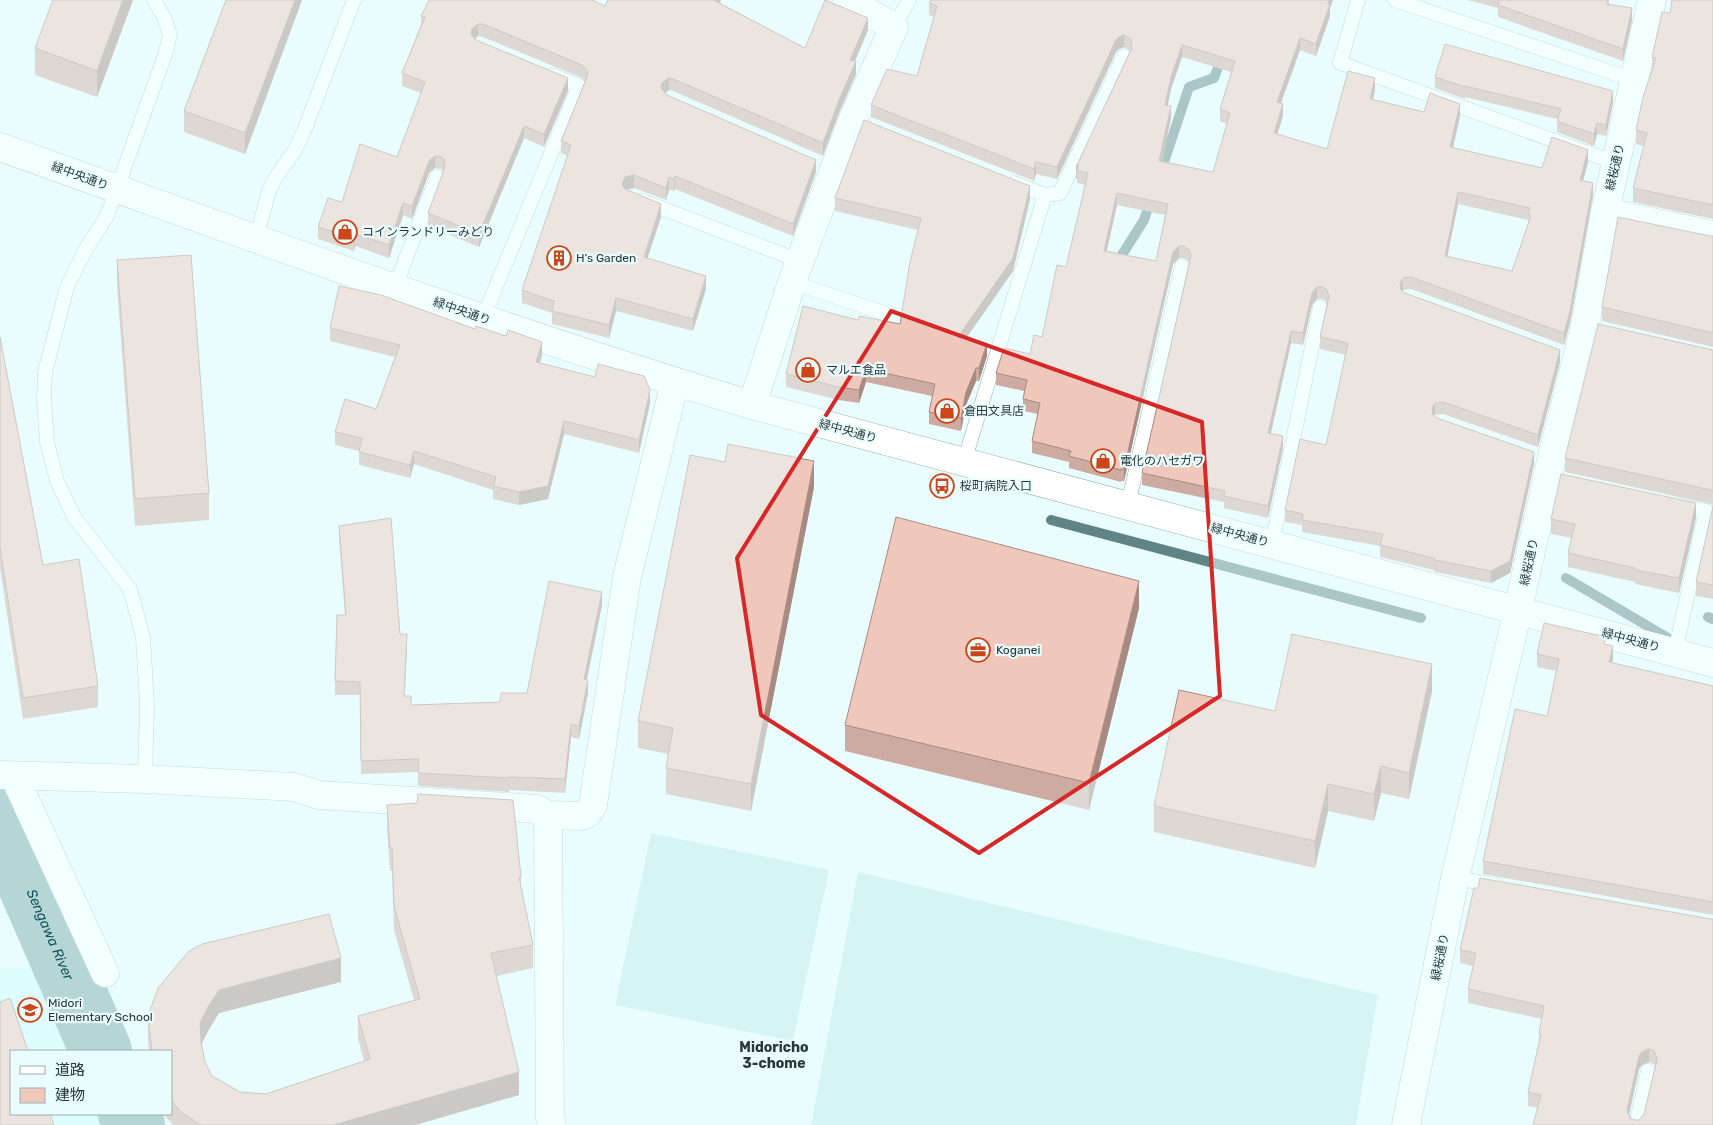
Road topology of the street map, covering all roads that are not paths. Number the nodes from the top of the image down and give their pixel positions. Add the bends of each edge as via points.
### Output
1 (154, 0) edge
2 (354, 0) edge
3 (847, 0) edge
4 (909, 0) edge
5 (1358, 0) edge
6 (1395, 0) edge
7 (1652, 0) edge
8 (894, 27) junction
9 (1124, 56) dead end
10 (543, 71) edge
11 (1634, 80) junction
12 (0, 147) edge
13 (1616, 163) junction
14 (999, 177) edge
15 (437, 178) dead end
16 (117, 189) junction
17 (1045, 195) junction
18 (631, 196) edge
19 (1605, 212) junction
20 (1713, 235) edge
21 (256, 239) junction
22 (1182, 266) dead end
23 (796, 271) junction
24 (395, 287) junction
25 (1320, 307) dead end
26 (884, 313) dead end
27 (483, 318) junction
28 (675, 382) junction
29 (752, 405) junction
30 (964, 462) junction
31 (1669, 503) edge
32 (1128, 506) junction
33 (1272, 544) junction
34 (1518, 610) junction
35 (1675, 652) junction
36 (1713, 663) edge
37 (5, 775) edge
38 (145, 779) junction
39 (548, 815) junction
40 (1456, 878) junction
41 (1513, 888) edge
42 (105, 973) dead end
43 (1648, 1071) dead end
44 (552, 1125) edge
45 (1406, 1125) edge
46 (1636, 1125) edge

1 - 16 lane via 170,35
2 - 21 lane via 304,131 269,191
3 - 8 street
4 - 8 lane
5 - 13 lane via 1340,63
6 - 11 lane
7 - 11 street, 緑桜通り
8 - 23 street via 857,121 830,168
9 - 17 lane via 1060,193
10 - 27 lane via 579,86
11 - 13 street, 緑桜通り
12 - 16 street, 緑中央通り
13 - 19 street, 緑桜通り
14 - 17 lane
15 - 24 lane
16 - 21 street, 緑中央通り
16 - 38 lane via 67,287 45,372 44,399 47,442 57,481 74,517 130,589 143,636 147,705
17 - 30 lane
18 - 23 lane
19 - 20 street
19 - 34 street, 緑桜通り via 1590,328 1572,358
21 - 24 street, 緑中央通り
22 - 32 lane
23 - 26 lane
23 - 29 street
24 - 27 street, 緑中央通り
25 - 33 lane
27 - 28 street, 緑中央通り
28 - 29 street, 緑中央通り
28 - 39 street via 627,577 593,805 582,816
29 - 30 street, 緑中央通り
30 - 32 street, 緑中央通り
31 - 35 lane via 1706,511
32 - 33 street, 緑中央通り
33 - 34 street, 緑中央通り
34 - 35 street, 緑中央通り
34 - 40 street, 緑桜通り
35 - 36 street, 緑中央通り
37 - 38 street
37 - 42 street
38 - 39 street via 294,787 319,795 537,809
39 - 44 street
40 - 41 lane
40 - 45 street, 緑桜通り
43 - 46 lane

